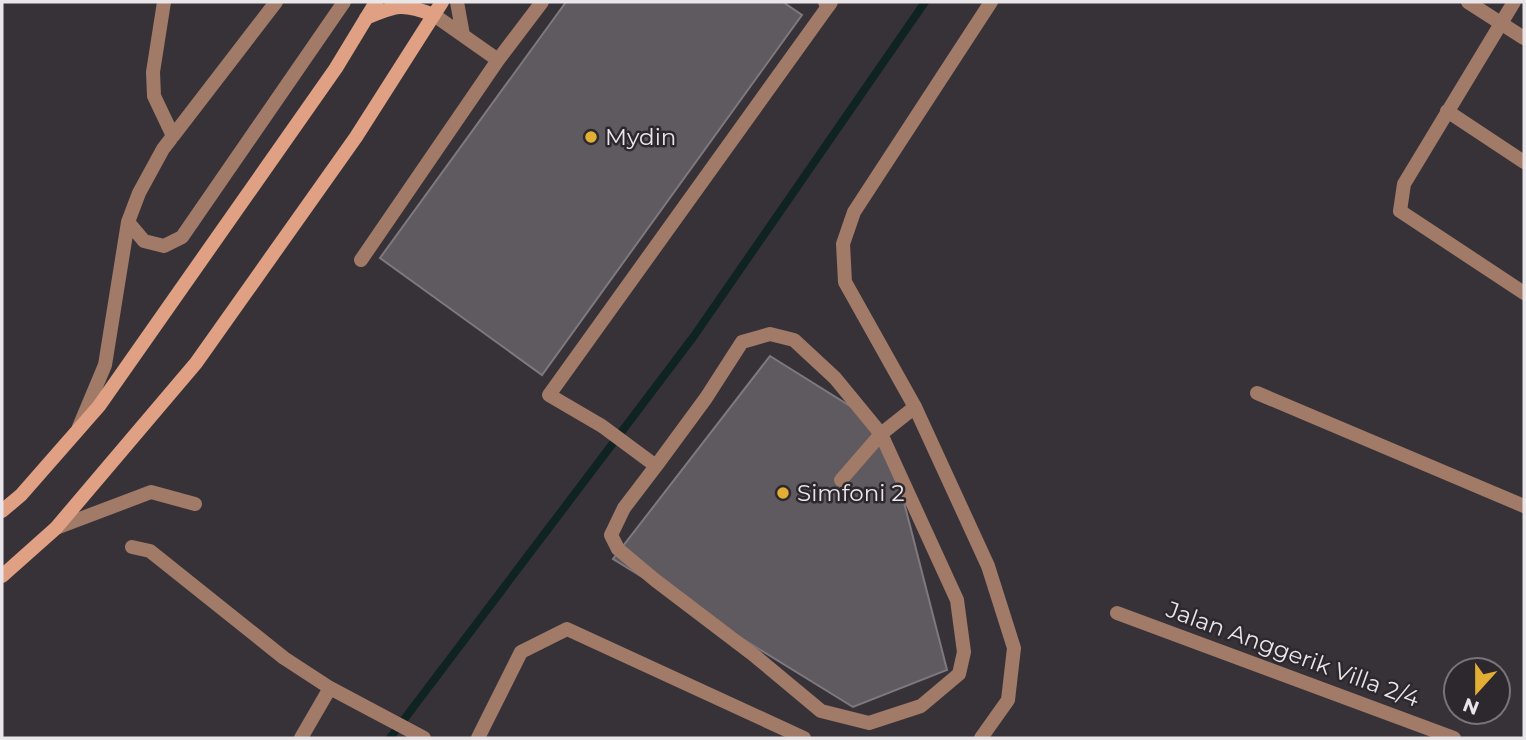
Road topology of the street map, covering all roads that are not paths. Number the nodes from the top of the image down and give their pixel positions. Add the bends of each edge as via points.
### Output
1 (164, 2) edge
2 (276, 2) edge
3 (344, 2) edge
4 (376, 2) edge
5 (442, 2) edge
6 (457, 2) edge
7 (542, 2) edge
8 (991, 2) edge
9 (1468, 2) edge
10 (1514, 2) edge
11 (828, 3) edge
12 (434, 15) junction
13 (366, 18) junction
14 (1500, 23) junction
15 (463, 35) junction
16 (1524, 38) edge
17 (498, 61) junction
18 (1447, 111) junction
19 (173, 136) junction
20 (1524, 162) edge
21 (128, 222) junction
22 (361, 260) dead end
23 (1524, 293) edge
24 (1257, 393) dead end
25 (915, 407) junction
26 (77, 431) junction
27 (881, 434) junction
28 (656, 466) junction
29 (841, 480) dead end
30 (195, 504) dead end
31 (1524, 506) edge
32 (2, 511) edge
33 (56, 528) junction
34 (131, 547) dead end
35 (2, 576) edge
36 (1117, 613) dead end
37 (330, 688) junction
38 (301, 738) edge
39 (424, 738) edge
40 (478, 738) edge
41 (804, 738) edge
42 (981, 738) edge
43 (1454, 738) edge

1 - 19 street via 153,72 154,96
2 - 19 street
3 - 21 street via 182,237 164,246 145,241
4 - 13 street
5 - 12 street
6 - 15 street
7 - 17 street
8 - 25 street via 854,212 843,244 845,282
9 - 14 street
10 - 14 street
11 - 28 street via 550,395
12 - 13 street via 398,6
12 - 15 street
12 - 33 street via 356,137 197,363
13 - 26 street via 336,68
14 - 16 street
14 - 18 street
15 - 17 street
17 - 22 street
18 - 20 street
18 - 23 street via 1404,184 1399,211
19 - 21 street via 139,193
21 - 26 street via 105,365
24 - 31 street
25 - 27 street
25 - 42 street via 988,566 1014,648 1008,700
26 - 32 street
27 - 28 street via 835,378 794,340 770,334 742,342
27 - 28 street via 957,600 964,652 959,674 921,706 869,723 821,711 618,549 611,535 624,508
27 - 29 street
30 - 33 street via 151,492
33 - 35 street
34 - 37 street via 150,551 284,658
36 - 43 street, Jalan Anggerik Villa 2/4
37 - 38 street
37 - 39 street
40 - 41 street via 521,652 567,629

